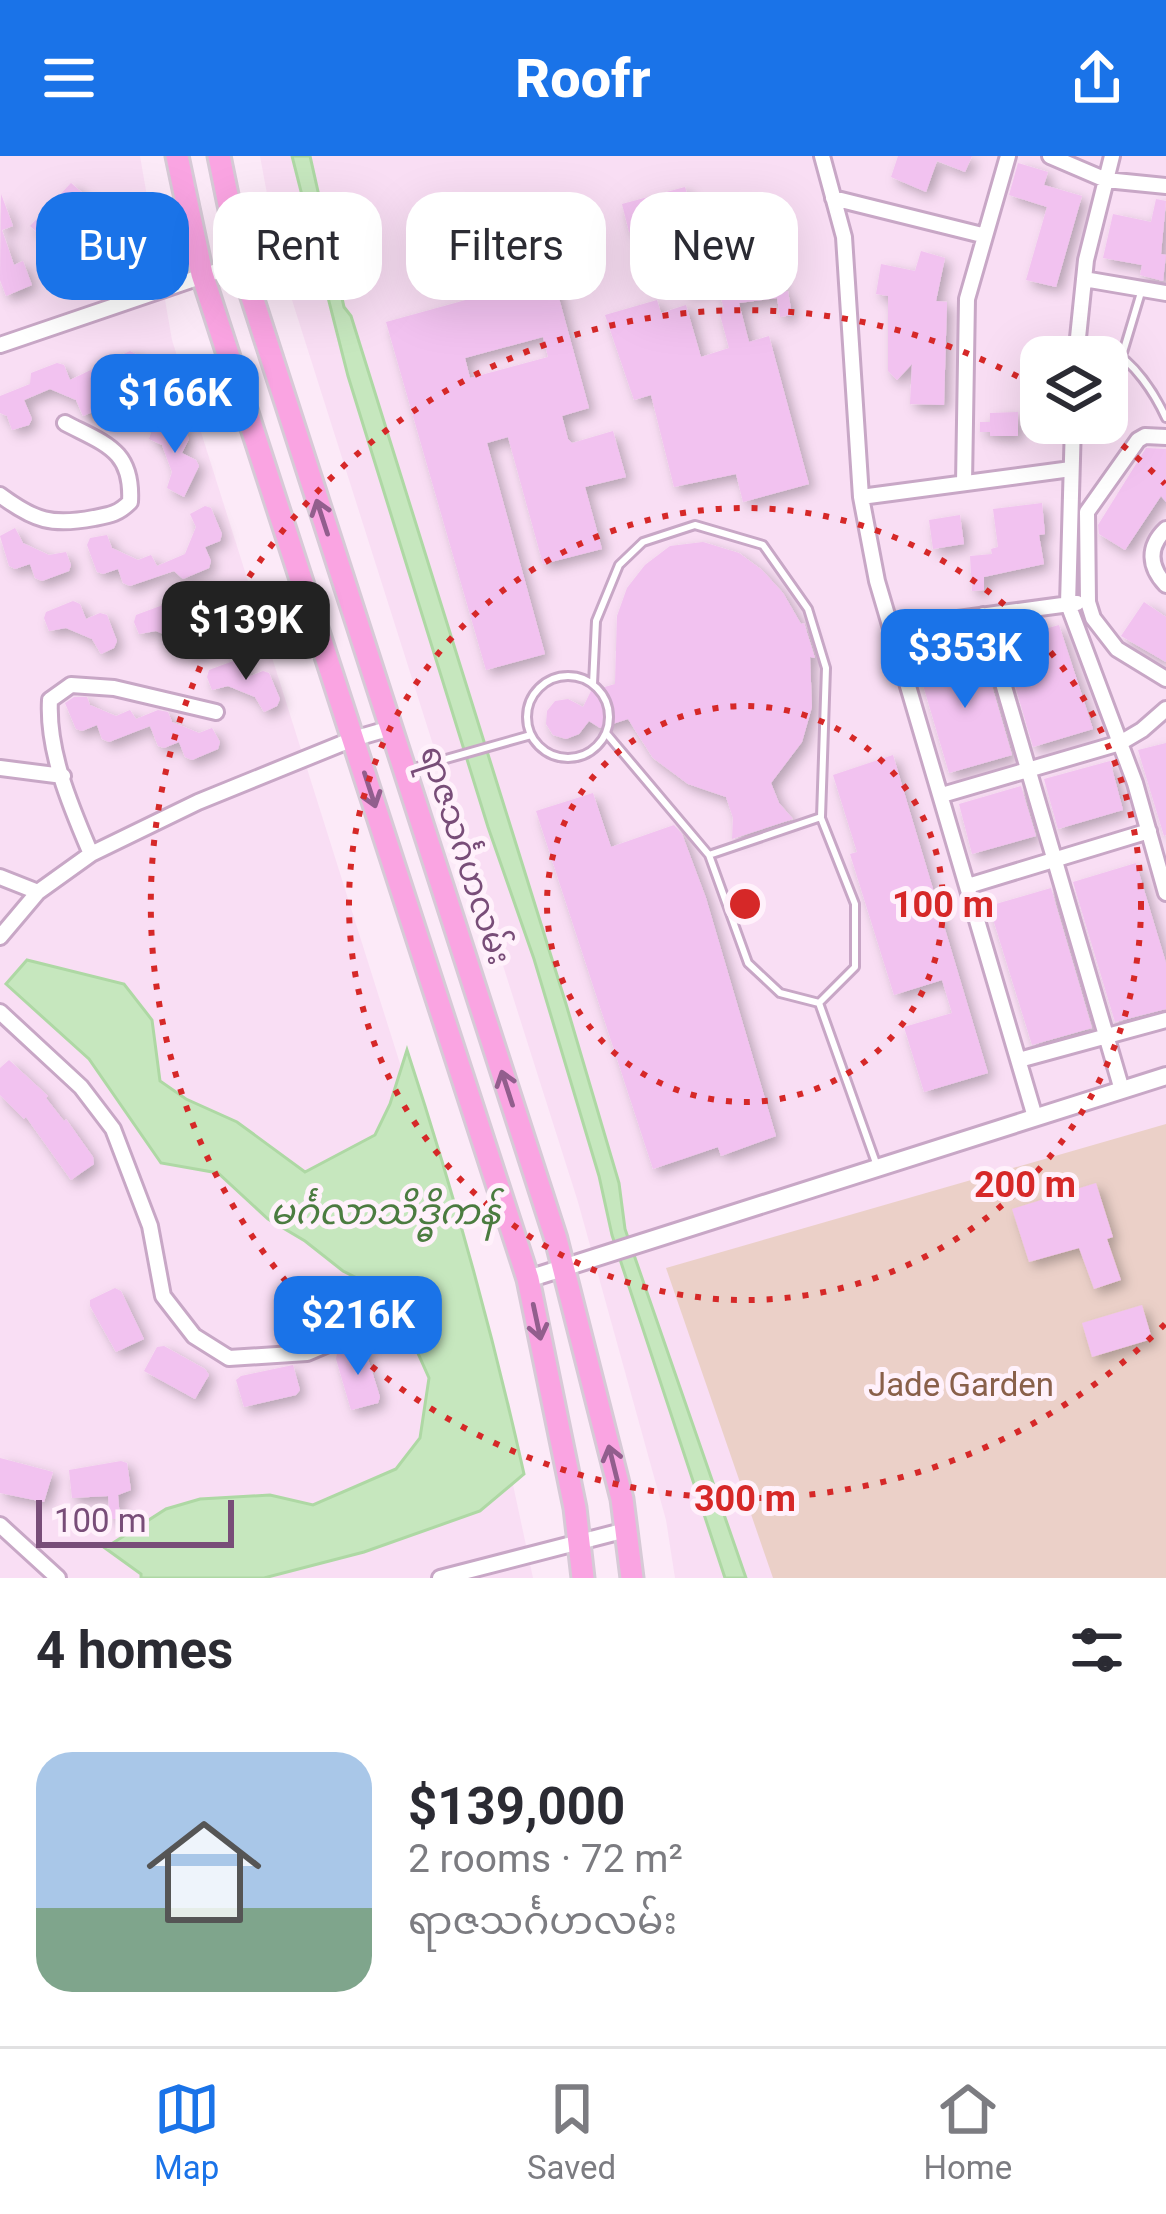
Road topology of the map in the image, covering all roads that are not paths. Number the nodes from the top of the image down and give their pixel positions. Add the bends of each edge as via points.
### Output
1 (177, 156) edge
2 (219, 156) edge
3 (822, 156) edge
4 (1008, 156) edge
5 (1050, 156) edge
6 (1112, 156) edge
7 (1106, 181) junction
8 (1166, 186) edge
9 (226, 192) edge
10 (832, 198) junction
11 (982, 236) junction
12 (213, 271) edge
13 (202, 274) junction
14 (1084, 279) junction
15 (1142, 289) junction
16 (1166, 293) edge
17 (253, 300) edge
18 (1077, 336) edge
19 (1128, 336) edge
20 (0, 345) edge
21 (1128, 367) edge
22 (1166, 418) edge
23 (65, 423) dead end
24 (1166, 437) edge
25 (1072, 444) edge
26 (1070, 469) junction
27 (964, 483) junction
28 (0, 495) edge
29 (861, 497) junction
30 (1088, 512) junction
31 (1069, 515) junction
32 (1166, 529) edge
33 (1166, 585) edge
34 (1088, 602) junction
35 (1068, 604) junction
36 (982, 615) junction
37 (891, 628) junction
38 (1117, 649) junction
39 (1095, 674) junction
40 (1166, 679) edge
41 (592, 684) junction
42 (1166, 709) edge
43 (216, 712) dead end
44 (391, 728) junction
45 (606, 734) junction
46 (531, 735) junction
47 (353, 739) junction
48 (1120, 743) junction
49 (0, 768) edge
50 (404, 770) junction
51 (1027, 770) junction
52 (63, 776) junction
53 (942, 795) junction
54 (821, 817) junction
55 (1149, 831) junction
56 (91, 854) junction
57 (709, 855) junction
58 (1055, 862) junction
59 (0, 877) edge
60 (968, 886) junction
61 (38, 892) junction
62 (1166, 893) edge
63 (0, 937) edge
64 (819, 1003) junction
65 (0, 1012) edge
66 (1166, 1021) edge
67 (1106, 1036) junction
68 (1019, 1060) junction
69 (1166, 1076) edge
70 (1121, 1090) junction
71 (1035, 1117) junction
72 (878, 1168) junction
73 (564, 1271) junction
74 (528, 1280) junction
75 (361, 1330) dead end
76 (0, 1525) edge
77 (626, 1529) junction
78 (579, 1544) junction
79 (58, 1578) edge
80 (440, 1578) edge
81 (583, 1578) edge
82 (632, 1578) edge

1 - 13 main road
2 - 9 main road, ရာဇသင်္ဂဟလမ်း
3 - 10 street
4 - 11 street
5 - 7 street
6 - 7 street
7 - 8 street
7 - 14 street
10 - 11 street
10 - 29 street via 844,237
11 - 27 street via 967,299
12 - 13 street
13 - 20 street
13 - 47 main road
14 - 15 street
14 - 18 street
15 - 16 street
15 - 19 lane
44 -> 17 main road, ရာဇသင်္ဂဟလမ်း
21 - 22 lane
23 - 28 street via 125,463 130,502 118,514 64,524 38,520
24 - 30 street via 1138,440
25 - 26 street
26 - 27 street
26 - 31 street
27 - 29 street
29 - 37 street
30 - 31 street
30 - 34 street
31 - 35 street
32 - 33 street via 1152,562
34 - 35 street
34 - 38 street
35 - 36 street
35 - 39 street
36 - 37 street
36 - 51 street
37 - 53 street
38 - 39 street
38 - 40 street
39 - 48 street
41 - 45 lane via 608,706
41 - 46 lane via 567,677 542,686 528,710
41 - 54 lane via 596,620 619,565 644,542 694,525 763,545 808,609 826,668
42 - 48 street
43 - 52 street via 70,685 50,700
44 - 47 street
44 - 50 main road, ရာဇသင်္ဂဟလမ်း
45 - 46 lane via 570,758 552,755
45 - 57 lane
46 - 50 lane
47 - 56 street
47 -> 74 main road
48 - 51 street
48 - 55 street
49 - 52 street
73 -> 50 main road, ရာဇသင်္ဂဟလမ်း
51 - 53 street
51 - 58 street
52 - 56 street
53 - 60 street
54 - 57 lane
54 - 64 lane via 855,904 856,967
55 - 58 street
55 - 62 street
56 - 61 street
57 - 64 lane via 748,963 779,993
58 - 60 street
58 - 67 street
59 - 61 street
60 - 68 street
61 - 63 street
64 - 72 lane
65 - 75 street via 81,1087 113,1129 150,1226 163,1296 194,1336 229,1358 307,1353
66 - 67 street
67 - 68 street
67 - 70 street
68 - 71 street
69 - 70 street
70 - 71 street
71 - 72 street
72 - 73 street
73 - 74 street
77 -> 73 main road, ရာဇသင်္ဂဟလမ်း
74 -> 78 main road
76 - 79 street
77 - 78 street
77 - 82 main road, ရာဇသင်္ဂဟလမ်း
78 - 80 street
78 - 81 main road

